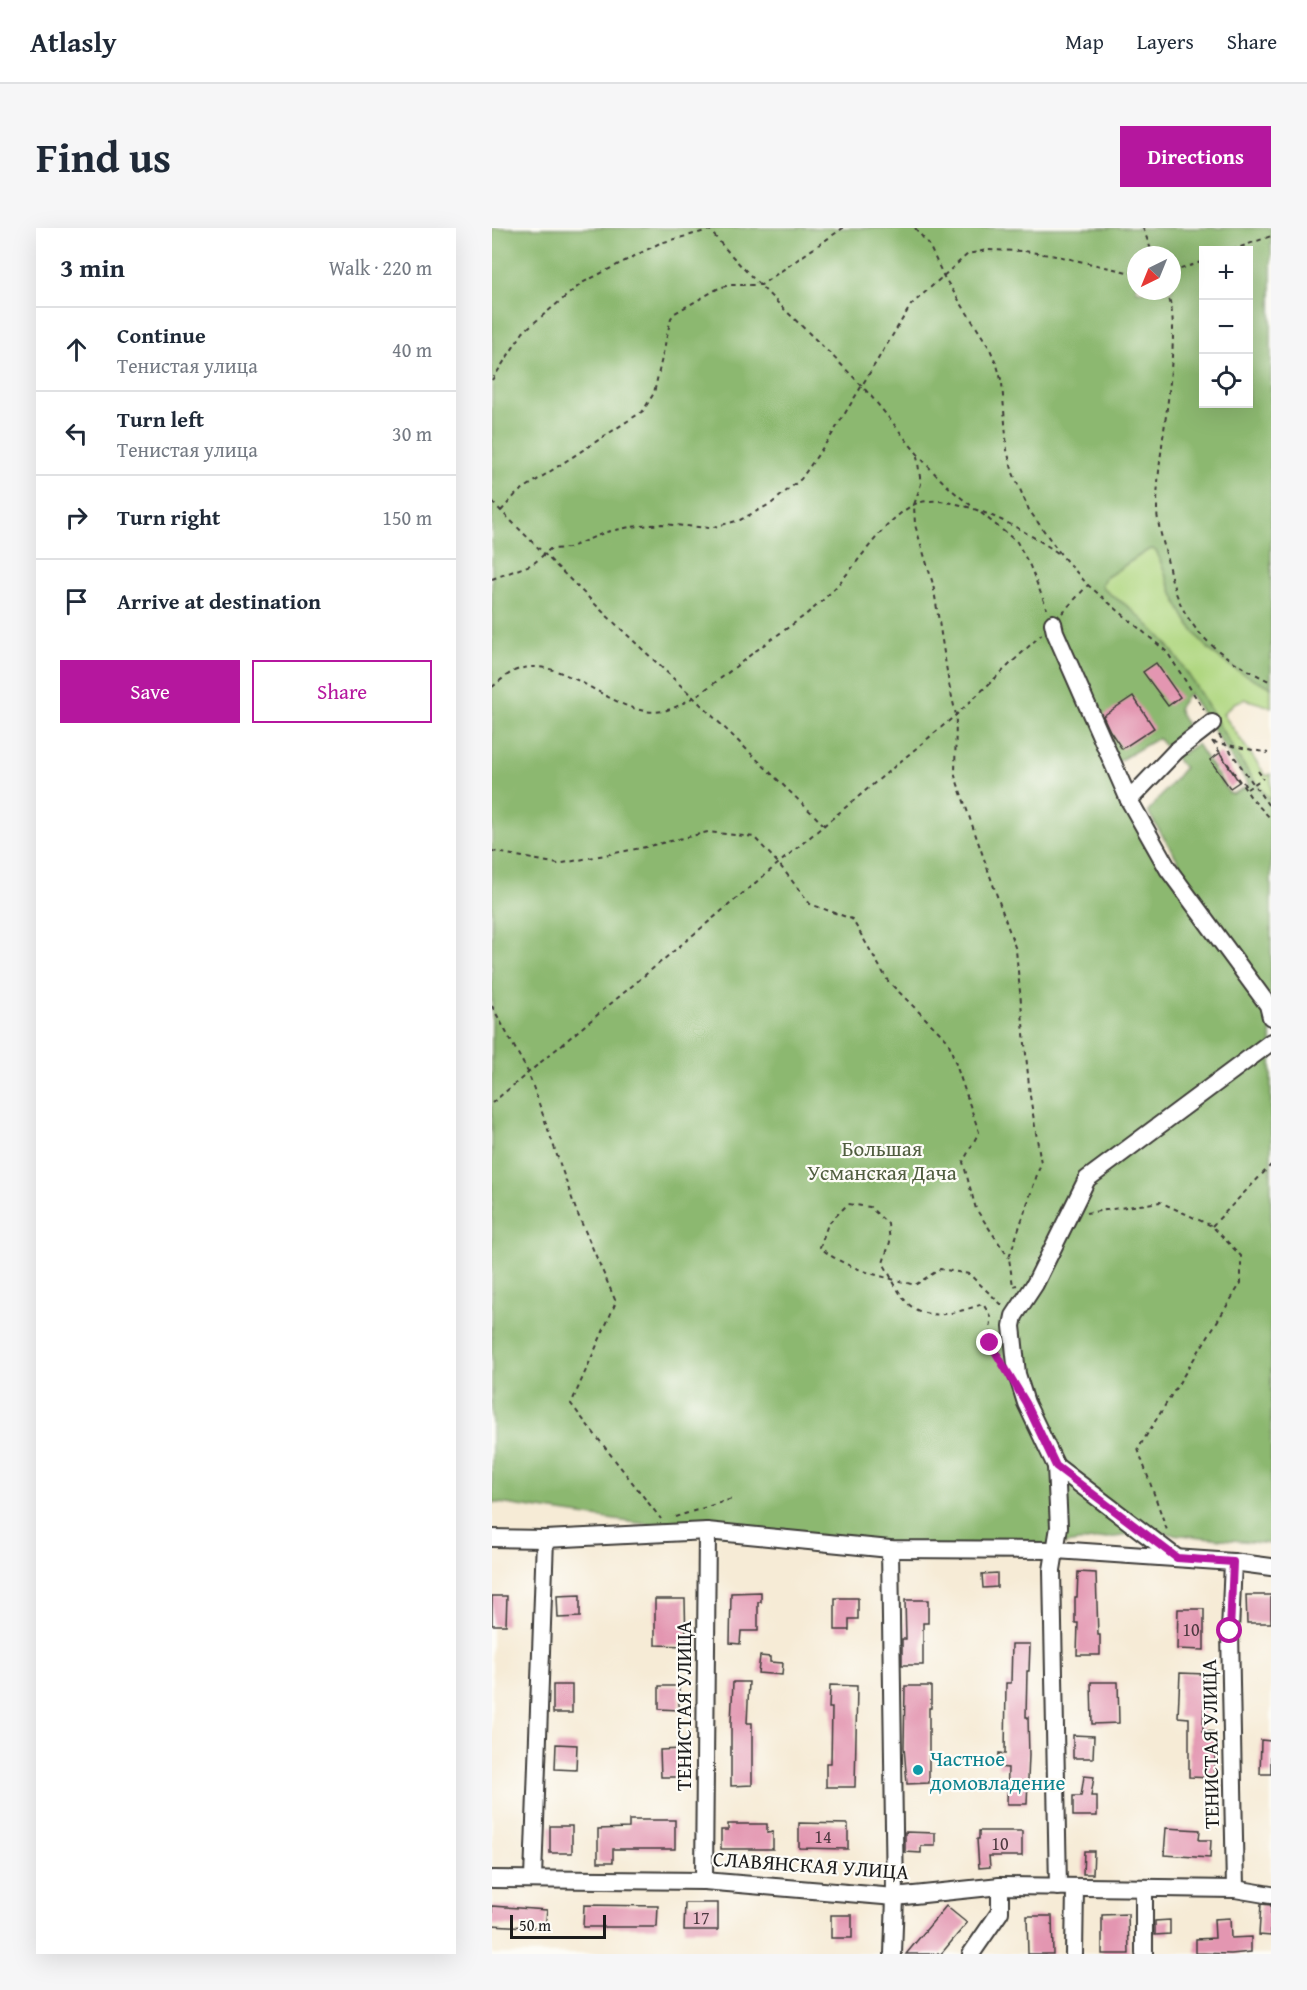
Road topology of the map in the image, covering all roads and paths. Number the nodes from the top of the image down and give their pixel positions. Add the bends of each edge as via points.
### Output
1 (717, 228) edge
2 (843, 228) edge
3 (915, 228) edge
4 (1143, 228) edge
5 (709, 230) edge
6 (1271, 236) edge
7 (1150, 246) edge
8 (1243, 246) edge
9 (1199, 262) edge
10 (1181, 269) edge
11 (1127, 272) edge
12 (944, 277) junction
13 (761, 285) junction
14 (1169, 300) edge
15 (492, 380) edge
16 (861, 385) junction
17 (917, 456) junction
18 (492, 502) edge
19 (914, 505) junction
20 (974, 508) junction
21 (501, 511) junction
22 (544, 554) junction
23 (1062, 556) junction
24 (492, 579) edge
25 (1088, 585) junction
26 (1053, 623) junction
27 (1271, 682) edge
28 (492, 687) edge
29 (693, 697) junction
30 (956, 715) junction
31 (1209, 731) junction
32 (1224, 744) junction
33 (1268, 753) dead end
34 (1258, 771) dead end
35 (1243, 782) dead end
36 (1129, 800) junction
37 (1271, 809) edge
38 (1271, 819) edge
39 (825, 826) junction
40 (492, 851) edge
41 (779, 864) junction
42 (492, 1006) edge
43 (1271, 1017) edge
44 (1271, 1042) edge
45 (528, 1072) junction
46 (492, 1103) edge
47 (1271, 1165) edge
48 (1069, 1216) junction
49 (1212, 1226) junction
50 (1009, 1258) junction
51 (894, 1280) junction
52 (1035, 1284) junction
53 (1014, 1316) junction
54 (1002, 1363) dead end
55 (1056, 1466) junction
56 (735, 1498) dead end
57 (673, 1518) dead end
58 (663, 1521) dead end
59 (706, 1531) junction
60 (1169, 1536) dead end
61 (492, 1538) edge
62 (545, 1539) junction
63 (890, 1549) junction
64 (1056, 1550) junction
65 (1177, 1558) junction
66 (1233, 1562) junction
67 (1271, 1567) edge
68 (533, 1878) junction
69 (492, 1879) edge
70 (704, 1881) junction
71 (1000, 1886) junction
72 (1067, 1887) junction
73 (1144, 1888) junction
74 (1235, 1889) junction
75 (1271, 1895) edge
76 (895, 1897) junction
77 (893, 1954) edge
78 (971, 1954) edge
79 (1074, 1954) edge
80 (1144, 1954) edge

1 - 5 path
2 - 13 path
3 - 12 path via 929,245
4 - 7 path
5 - 13 path
5 - 15 path via 660,243 582,283 524,331
6 - 8 path
9 - 10 path
11 - 12 path via 1024,251 987,250 968,254
12 - 16 path via 911,305
12 - 23 path via 997,365 1013,473 1029,510
13 - 16 path
13 - 21 path via 719,288 675,313 654,393 643,411 517,492
14 - 27 path via 1173,344 1156,513 1173,582 1190,621 1207,640 1233,663
16 - 17 path
16 - 22 path via 801,479 772,503 740,520 710,528 662,524 630,527
17 - 19 path via 921,484
17 - 20 path via 950,491
18 - 21 path
19 - 20 path via 944,502
19 - 29 path via 878,537 826,598
19 - 30 path via 915,525 933,584
20 - 23 path via 1041,540
20 - 26 path via 1017,542
21 - 22 path
22 - 24 path via 533,564
22 - 29 path
23 - 25 path
25 - 26 path
25 - 31 path via 1167,652
26 - 30 path
26 - 36 street
28 - 29 path via 515,671 540,667 577,679 615,701 643,711 667,710
29 - 39 path
30 - 39 path
30 - 50 path via 955,776 1016,950 1041,1163
31 - 32 path
31 - 32 path
31 - 36 street via 1176,751
31 - 38 path via 1252,799
32 - 33 path
32 - 37 path
34 - 35 path, bridge via 1263,778 1247,789
36 - 43 street via 1168,869 1268,1005
39 - 41 path
40 - 41 path via 558,864 708,832 754,837
41 - 45 path
41 - 50 path via 810,903 852,919 888,981 948,1041 979,1132 963,1162 976,1209
42 - 45 path
44 - 48 street via 1092,1175
45 - 46 path
45 - 58 path via 576,1210 616,1302 571,1404
47 - 49 path
48 - 49 path via 1160,1202
48 - 52 street
49 - 60 path via 1241,1256 1241,1283 1138,1449
50 - 52 path via 1013,1286
51 - 51 path via 830,1256 820,1247 828,1224 848,1204 870,1207 888,1224 890,1242 883,1263
51 - 53 path via 915,1285 940,1269 969,1274
51 - 54 path via 905,1300 921,1312 947,1315 983,1304 991,1317 990,1343
52 - 53 street
53 - 55 street via 1017,1374 1026,1403
55 - 64 street
55 - 65 street
56 - 57 path
59 - 62 street
59 - 63 street
59 - 70 street, ТЕНИСТАЯ УЛИЦА
61 - 62 street
62 - 68 street
63 - 64 street
63 - 76 street
64 - 65 street
64 - 72 street via 1052,1570
65 - 66 street
66 - 67 street
66 - 74 street, ТЕНИСТАЯ УЛИЦА via 1230,1631
68 - 69 street, СЛАВЯНСКАЯ УЛИЦА
68 - 70 street, СЛАВЯНСКАЯ УЛИЦА
70 - 76 street, СЛАВЯНСКАЯ УЛИЦА
71 - 72 street, СЛАВЯНСКАЯ УЛИЦА
71 - 76 street, СЛАВЯНСКАЯ УЛИЦА
71 - 78 street via 1000,1912
72 - 73 street, СЛАВЯНСКАЯ УЛИЦА
72 - 79 street
73 - 74 street, СЛАВЯНСКАЯ УЛИЦА
73 - 80 street
74 - 75 street, СЛАВЯНСКАЯ УЛИЦА
76 - 77 street

